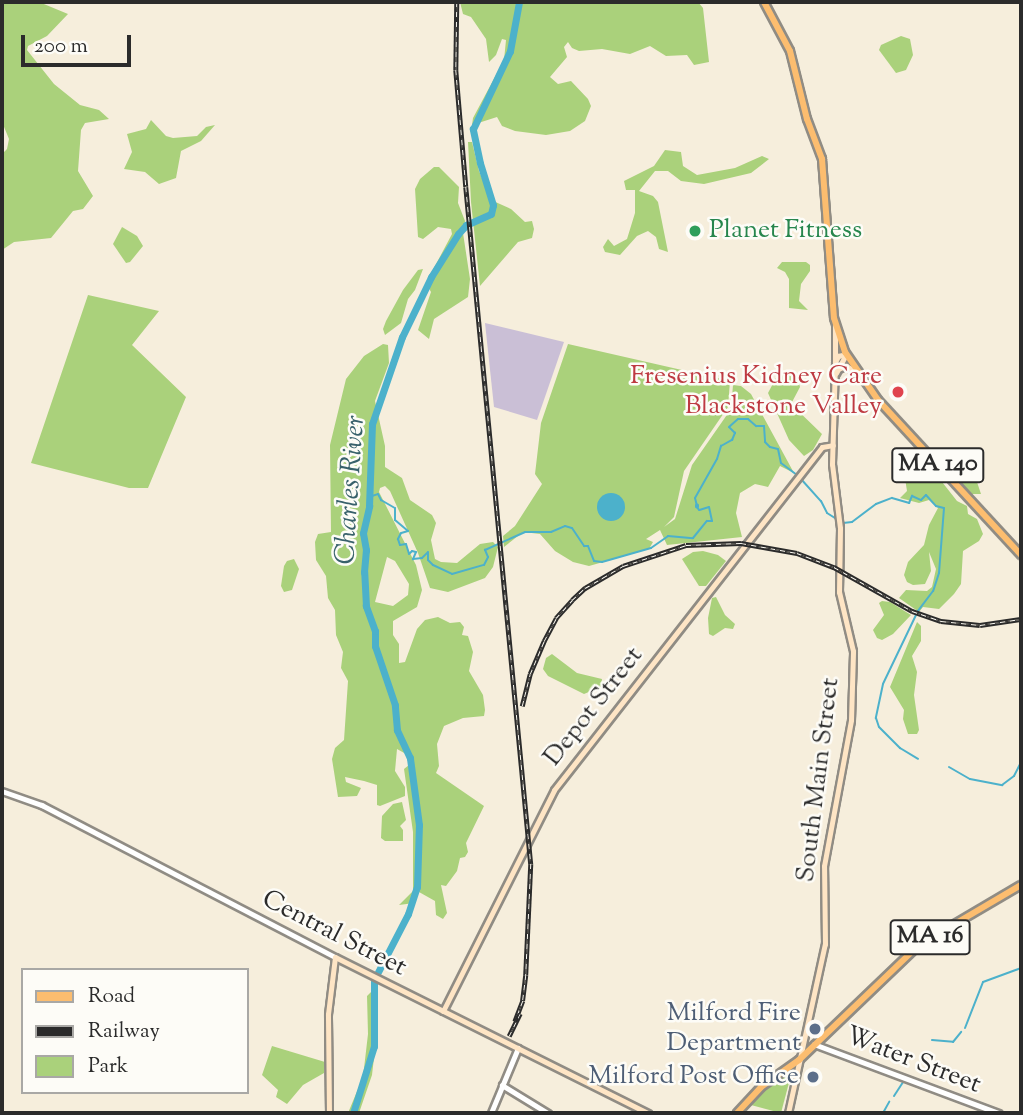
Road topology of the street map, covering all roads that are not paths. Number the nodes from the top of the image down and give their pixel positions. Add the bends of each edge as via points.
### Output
1 (764, 2) edge
2 (835, 323) junction
3 (846, 354) junction
4 (836, 366) junction
5 (856, 372) junction
6 (834, 435) junction
7 (823, 446) junction
8 (833, 448) junction
9 (817, 454) junction
10 (1021, 555) edge
11 (2, 791) edge
12 (1021, 885) edge
13 (335, 957) junction
14 (443, 1011) junction
15 (814, 1044) junction
16 (519, 1048) junction
17 (799, 1060) junction
18 (502, 1085) junction
19 (329, 1113) edge
20 (491, 1113) edge
21 (548, 1113) edge
22 (648, 1113) edge
23 (737, 1113) edge
24 (788, 1113) edge
25 (999, 1113) edge

1 - 2 main road, MA 140 via 790,51 822,159
2 - 3 main road, MA 140
2 - 4 main road
3 - 4 main road via 838,356
3 - 5 main road, MA 140
4 - 5 main road
4 - 6 main road, South Main Street
5 - 10 main road, MA 140
6 - 7 main road, Depot Street
6 - 8 main road, South Main Street
7 - 8 main road
7 - 9 main road, Depot Street
8 - 9 main road
8 - 17 main road, South Main Street via 839,589 853,654 850,720 824,864 824,944
9 - 14 main road, Depot Street via 554,790
11 - 13 street, Central Street via 42,805
12 - 15 main road, MA 16 via 919,945
13 - 14 main road, Central Street
13 - 19 main road via 327,1014
14 - 16 main road, Central Street
15 - 17 main road, MA 16
15 - 25 street, Water Street
16 - 18 street
16 - 22 main road, Central Street
17 - 23 main road, MA 16 via 761,1087
17 - 24 main road, South Main Street
18 - 20 street
18 - 21 street

